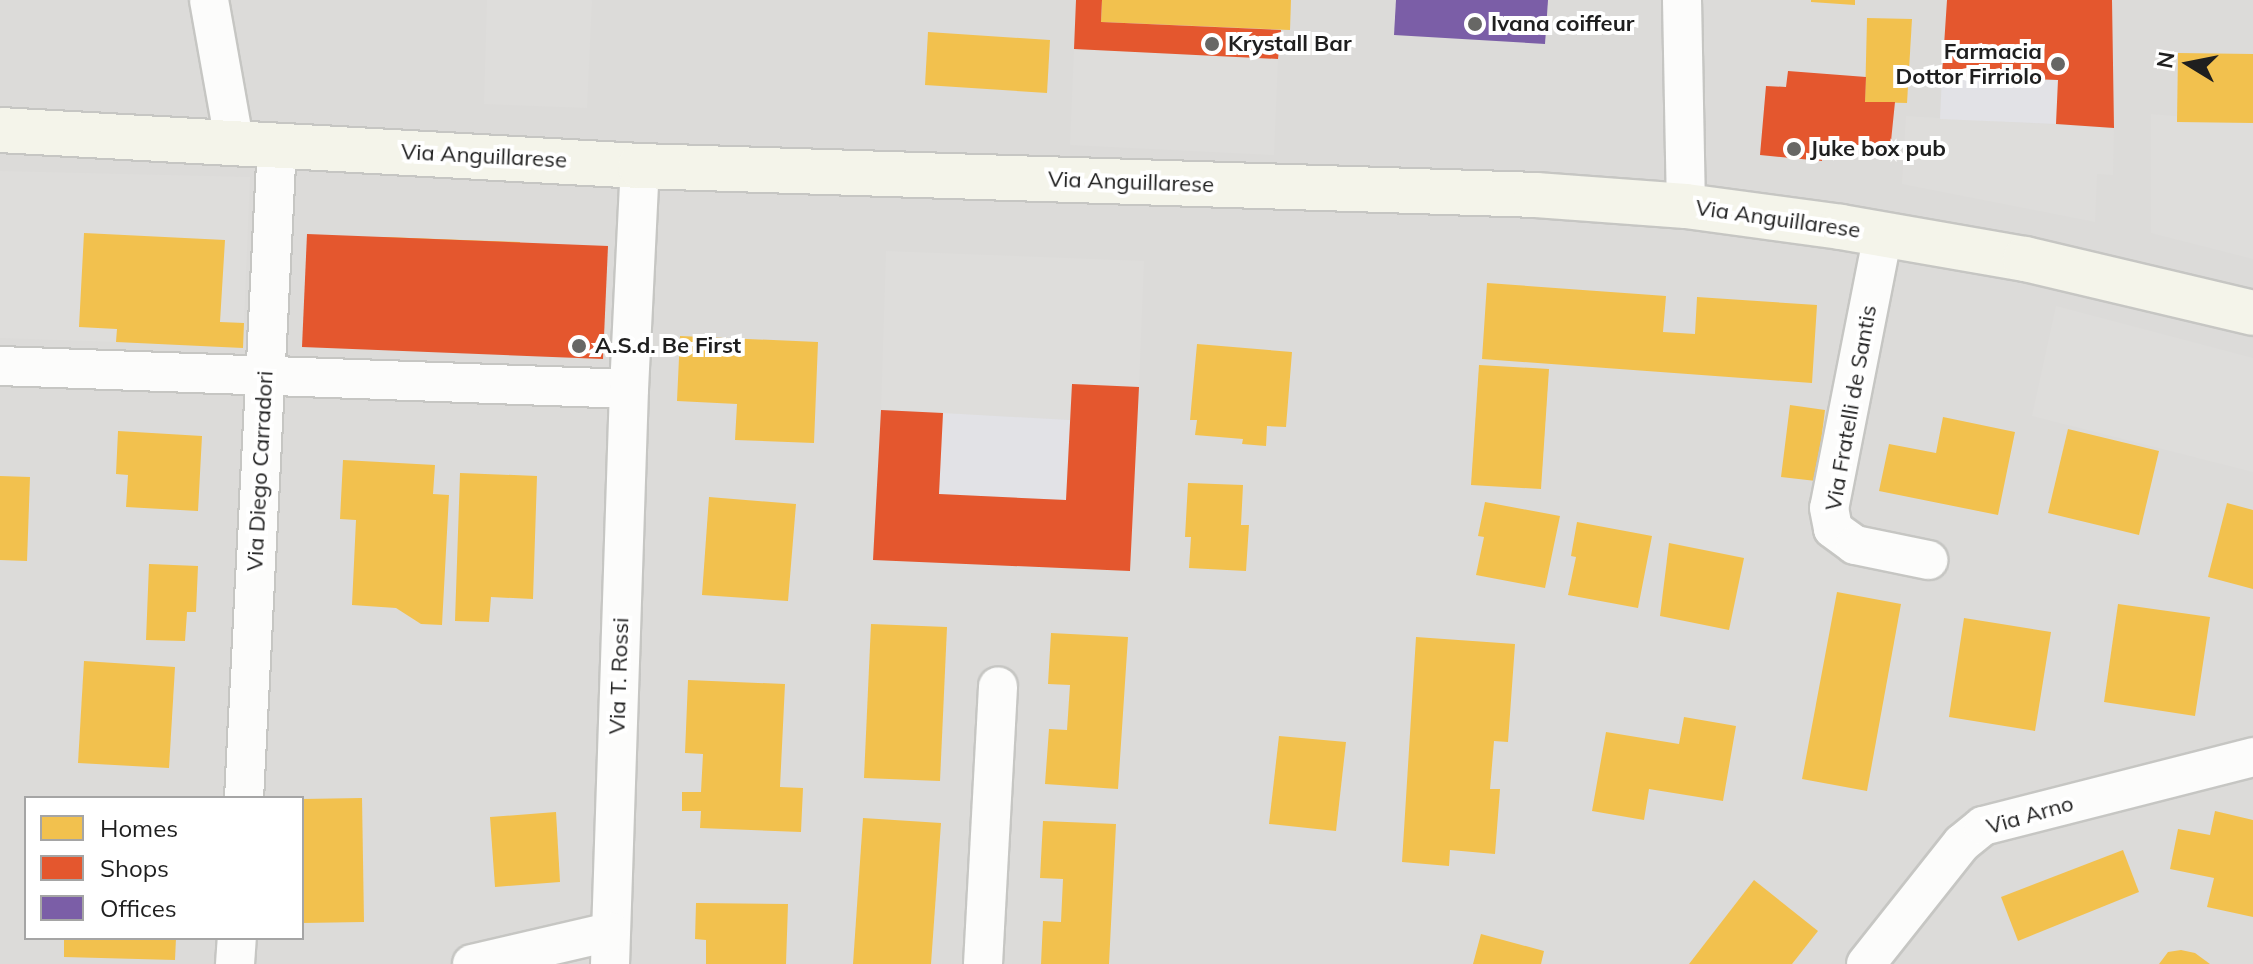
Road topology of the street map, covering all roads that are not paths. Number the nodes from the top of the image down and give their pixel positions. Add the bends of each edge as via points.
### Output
1 (209, 0) edge
2 (1682, 0) edge
3 (0, 130) edge
4 (255, 142) junction
5 (640, 166) junction
6 (1686, 206) junction
7 (1883, 234) junction
8 (2253, 313) edge
9 (0, 366) edge
10 (265, 376) junction
11 (629, 389) junction
12 (1928, 560) dead end
13 (998, 686) dead end
14 (2253, 757) edge
15 (244, 796) edge
16 (237, 940) edge
17 (610, 948) edge
18 (235, 964) edge
19 (472, 964) edge
20 (983, 964) edge
21 (1866, 964) edge

1 - 4 street, Via Diego Carradori
2 - 6 street
3 - 4 main road, Via Anguillarese
4 - 5 main road, Via Anguillarese
4 - 10 street, Via Diego Carradori
5 - 6 main road, Via Anguillarese via 1536,195
5 - 11 street, Via T. Rossi
6 - 7 main road, Via Anguillarese
7 - 8 main road, Via Anguillarese via 2025,259
7 - 12 street, Via Fratelli de Santis via 1829,508 1833,529 1855,545
9 - 10 street
10 - 11 street
10 - 15 street, Via Diego Carradori
11 - 17 street, Via T. Rossi
13 - 20 street
14 - 21 street, Via Arno via 1983,826 1962,843
16 - 18 street
17 - 19 street

